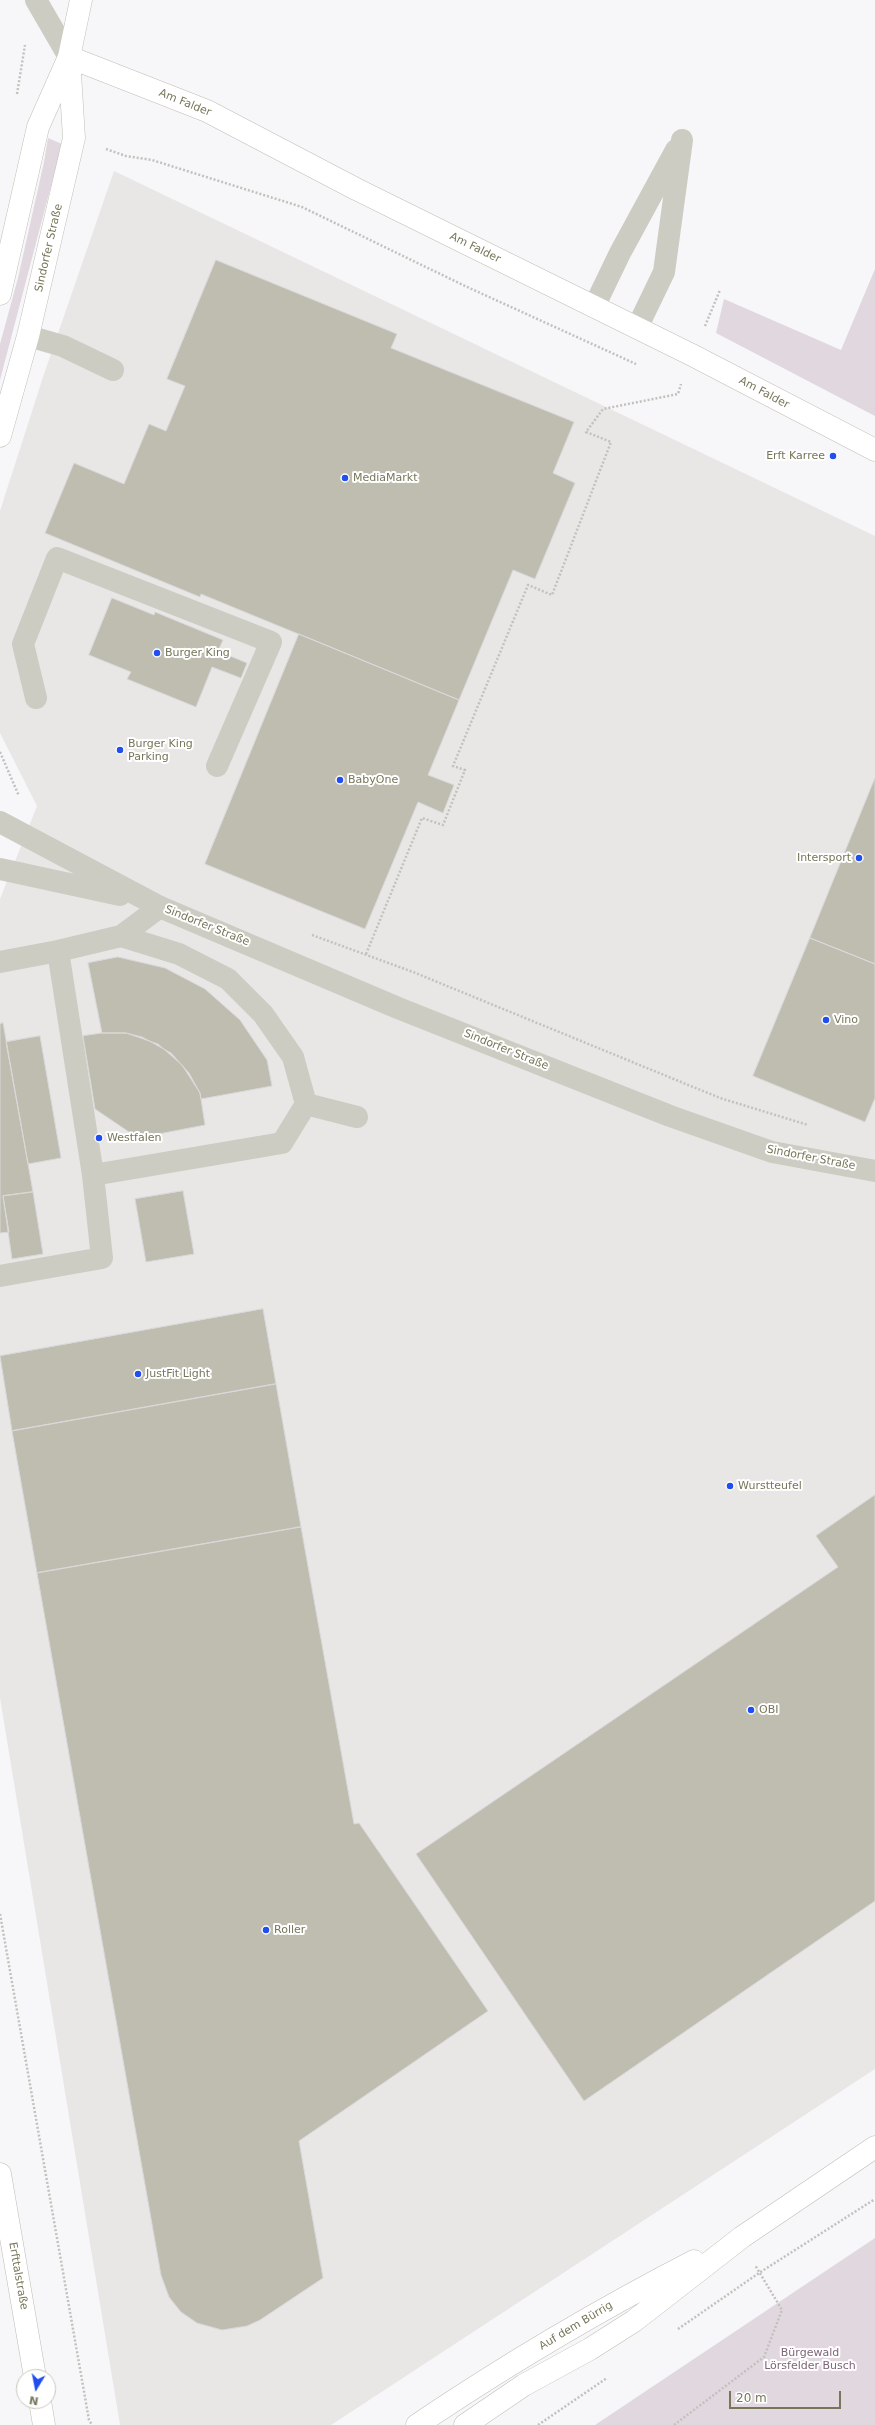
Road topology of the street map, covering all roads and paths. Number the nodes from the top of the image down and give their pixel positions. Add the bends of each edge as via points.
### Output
1 (36, 0) edge
2 (81, 0) edge
3 (26, 39) dead end
4 (69, 57) junction
5 (15, 102) dead end
6 (106, 149) dead end
7 (720, 290) dead end
8 (0, 294) edge
9 (594, 307) junction
10 (637, 328) junction
11 (28, 336) junction
12 (692, 355) junction
13 (640, 367) dead end
14 (113, 370) dead end
15 (674, 382) dead end
16 (680, 386) junction
17 (686, 388) dead end
18 (0, 436) edge
19 (875, 450) edge
20 (36, 698) dead end
21 (217, 766) dead end
22 (0, 822) edge
23 (0, 869) edge
24 (153, 904) junction
25 (121, 936) junction
26 (58, 951) junction
27 (0, 962) edge
28 (306, 1104) junction
29 (357, 1118) dead end
30 (814, 1126) dead end
31 (875, 1171) edge
32 (93, 1175) junction
33 (0, 1276) edge
34 (0, 1914) edge
35 (875, 2147) edge
36 (0, 2174) edge
37 (875, 2199) edge
38 (742, 2237) junction
39 (34, 2369) edge
40 (41, 2409) edge
41 (44, 2425) edge
42 (92, 2425) edge
43 (417, 2425) edge
44 (465, 2425) edge
45 (674, 2425) edge

1 - 4 street
2 - 4 street, Sindorfer Straße
3 - 5 path
4 - 8 street, Sindorfer Straße via 38,126
4 - 9 street, Am Falder via 207,111 356,189
4 - 11 street, Sindorfer Straße via 74,138
6 - 13 path via 126,156 152,160 302,207
7 - 12 path
9 - 10 street, Am Falder
9 - 10 street via 642,211 682,140 664,272
10 - 12 street, Am Falder
11 - 14 street via 63,346
11 - 18 street, Sindorfer Straße
12 - 16 path
12 - 19 street, Am Falder
15 - 16 path
16 - 17 path
16 - 30 path via 678,394 603,409 586,432 611,442 552,595 528,585 453,766 465,770 443,825 422,818 366,954 720,1098
20 - 21 street via 23,644 57,558 271,642
22 - 24 street, Sindorfer Straße
23 - 24 street, Sindorfer Straße
24 - 25 street
24 - 31 street, Sindorfer Straße via 398,1008 670,1116 772,1152
25 - 26 street
25 - 28 street via 179,954 228,979 264,1014 293,1058
26 - 27 street
26 - 32 street
28 - 29 street
28 - 32 street via 282,1143
32 - 33 street via 102,1258
34 - 42 path via 89,2420
35 - 38 street, Auf dem Bürrig
36 - 39 street, Erfttalstraße
37 - 45 path via 759,2273 782,2310 764,2357
38 - 43 street, Auf dem Bürrig via 628,2295 467,2390
38 - 44 street, Auf dem Bürrig via 634,2321 590,2350 524,2385
40 - 41 street

